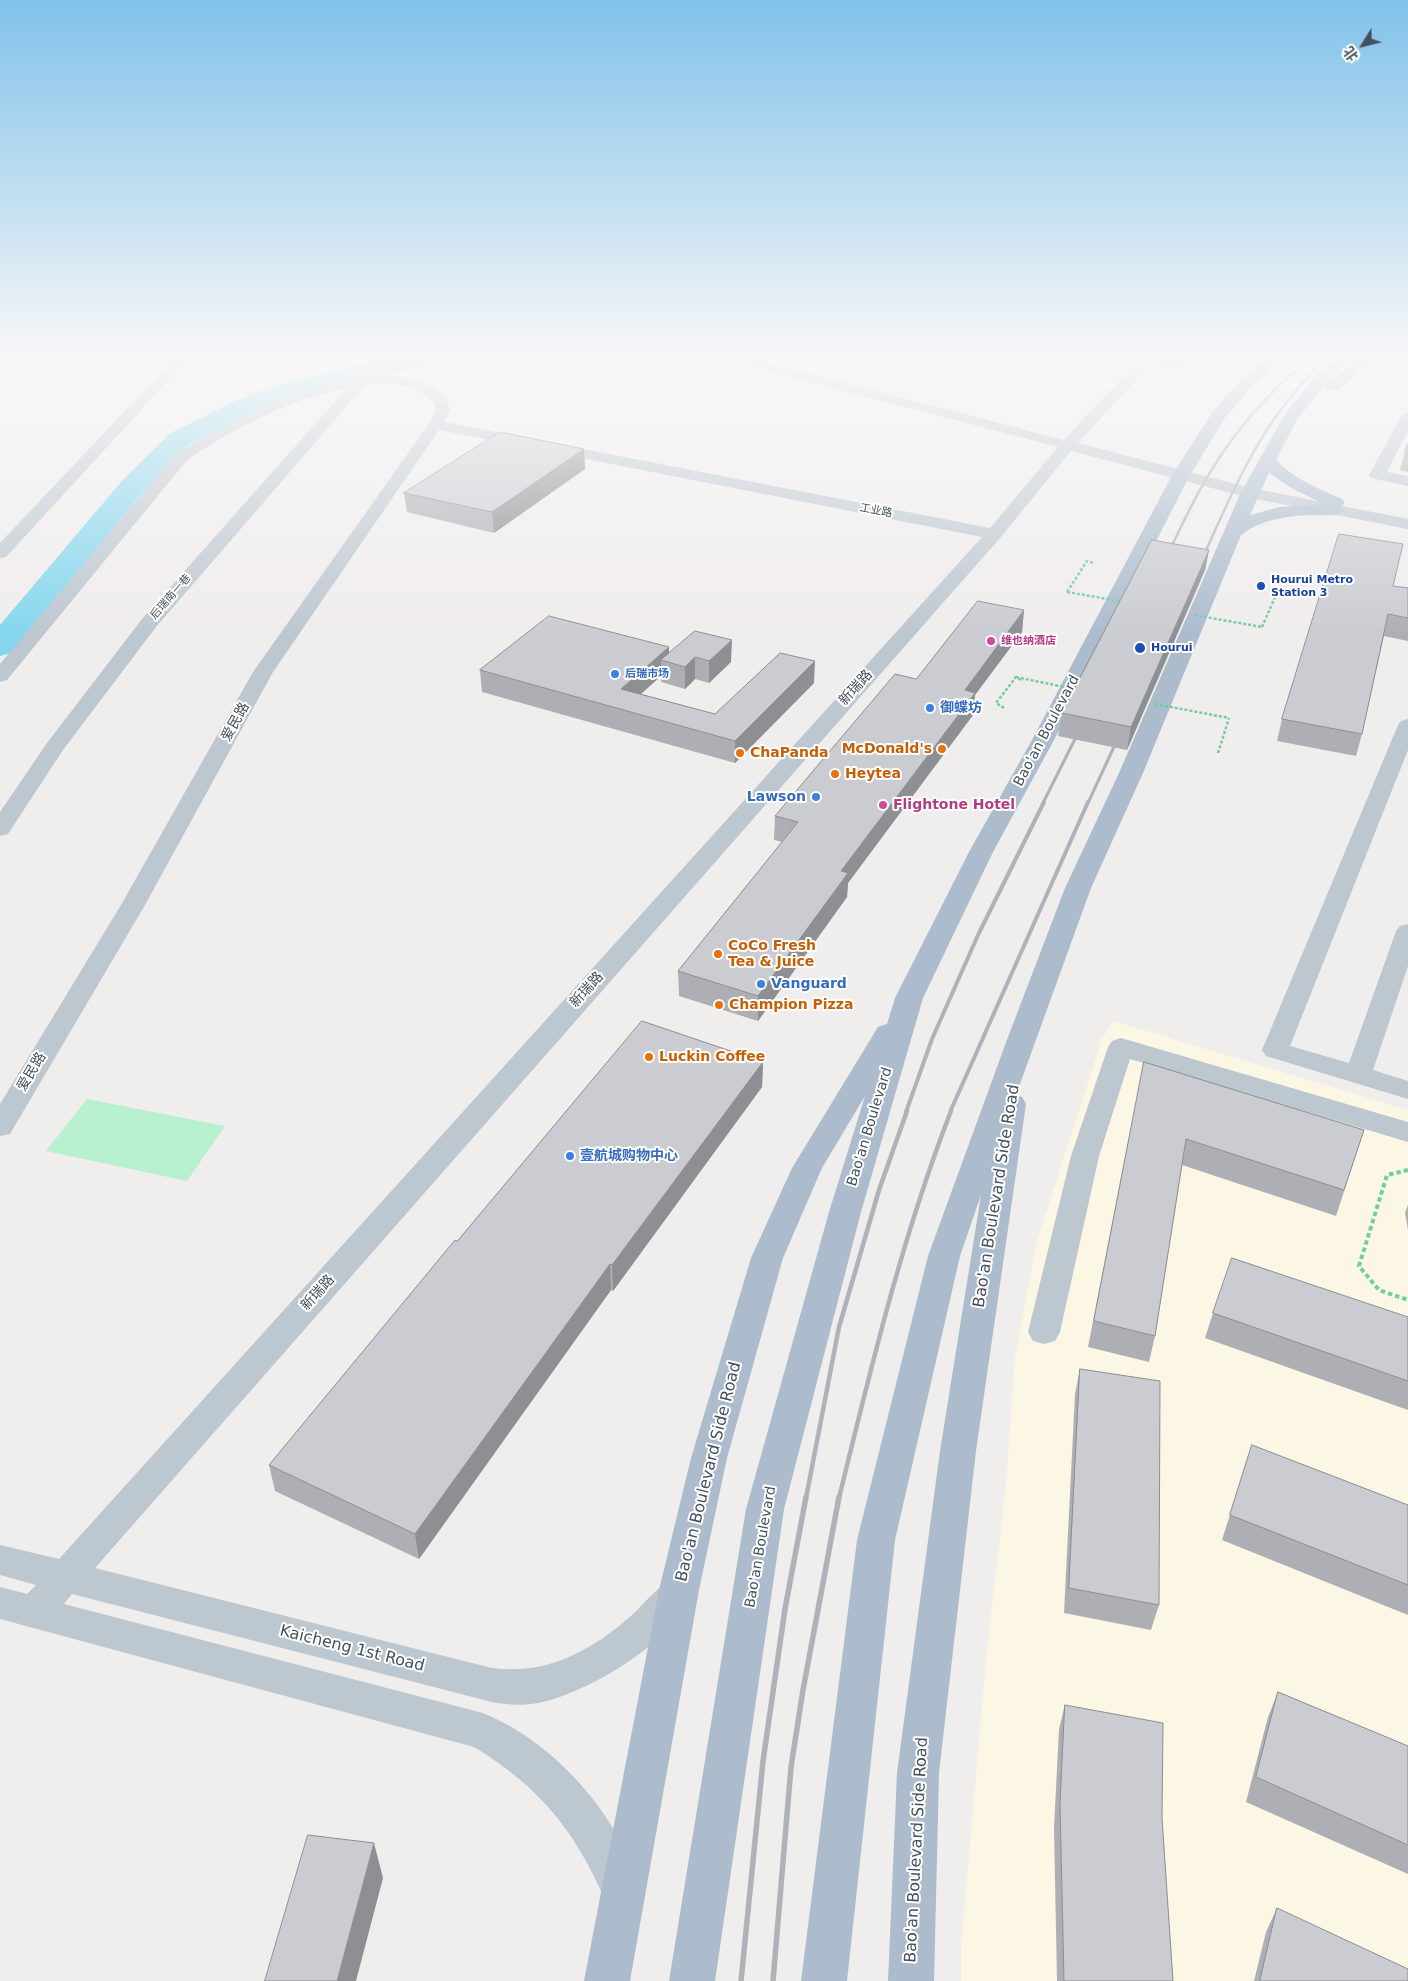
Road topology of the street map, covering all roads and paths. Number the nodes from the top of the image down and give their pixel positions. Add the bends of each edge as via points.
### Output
1 (78, 451) edge
2 (94, 451) edge
3 (190, 451) edge
4 (299, 451) edge
5 (417, 451) edge
6 (571, 451) edge
7 (1062, 451) edge
8 (1101, 451) edge
9 (1196, 451) edge
10 (1272, 451) edge
11 (1275, 451) edge
12 (1390, 451) edge
13 (1268, 459) junction
14 (1183, 473) junction
15 (1408, 481) edge
16 (1251, 490) junction
17 (1335, 507) junction
18 (1408, 517) edge
19 (1408, 524) edge
20 (1233, 532) junction
21 (0, 533) edge
22 (994, 534) junction
23 (0, 552) edge
24 (1094, 563) dead end
25 (1276, 595) dead end
26 (1119, 601) edge
27 (1194, 615) dead end
28 (0, 676) edge
29 (1016, 677) junction
30 (1023, 681) dead end
31 (1074, 688) edge
32 (1155, 704) dead end
33 (1004, 708) dead end
34 (1408, 725) edge
35 (1218, 753) dead end
36 (0, 829) edge
37 (1408, 931) edge
38 (909, 998) junction
39 (1022, 1037) junction
40 (1358, 1075) junction
41 (1408, 1090) edge
42 (4, 1114) edge
43 (1408, 1132) edge
44 (1408, 1170) edge
45 (1408, 1300) edge
46 (1044, 1332) dead end
47 (0, 1560) edge
48 (66, 1576) junction
49 (679, 1590) junction
50 (17, 1607) edge
51 (623, 1896) junction
52 (607, 1981) edge
53 (692, 1981) edge
54 (824, 1981) edge
55 (911, 1981) edge

1 - 21 street
2 - 23 street
3 - 28 street, 爱民路 via 181,457
4 - 36 street, 后瑞南一巷 via 149,623 54,748
5 - 42 street, 爱民路 via 264,672 133,905
6 - 22 street, 工业路
7 - 22 street, 新瑞路
8 - 14 street
9 - 14 main road, Bao'an Boulevard
10 - 13 main road
11 - 13 main road
12 - 15 street via 1377,476
13 - 16 main road
13 - 17 main road via 1276,470
14 - 16 street
14 - 38 main road, Bao'an Boulevard via 981,852
16 - 17 street
16 - 20 main road
17 - 18 street
17 - 19 street
17 - 20 main road via 1268,515
20 - 39 main road via 1131,773 1078,888
22 - 48 street, 新瑞路
24 - 26 path, bridge via 1087,563 1067,592
25 - 27 path, bridge via 1262,627
29 - 30 path
29 - 31 path, bridge
29 - 33 path via 996,703
32 - 35 path, bridge via 1229,718
34 - 40 street via 1275,1050
37 - 40 street
38 - 49 main road, Bao'an Boulevard Side Road via 808,1168 767,1258 709,1458
38 - 53 main road, Bao'an Boulevard via 844,1212 765,1509
39 - 54 main road via 944,1256 876,1540
39 - 55 main road, Bao'an Boulevard Side Road via 958,1451 919,1763
40 - 41 street
43 - 46 street via 1121,1047 1085,1156
44 - 45 path via 1387,1175 1359,1266 1380,1290
47 - 48 street, Kaicheng 1st Road
48 - 49 street, Kaicheng 1st Road via 492,1685 515,1688 542,1684 596,1662 645,1627
48 - 50 street, 新瑞路
49 - 51 main road, Bao'an Boulevard Side Road
50 - 51 street via 483,1731 531,1763 577,1810 611,1863
51 - 52 main road, Bao'an Boulevard Side Road

